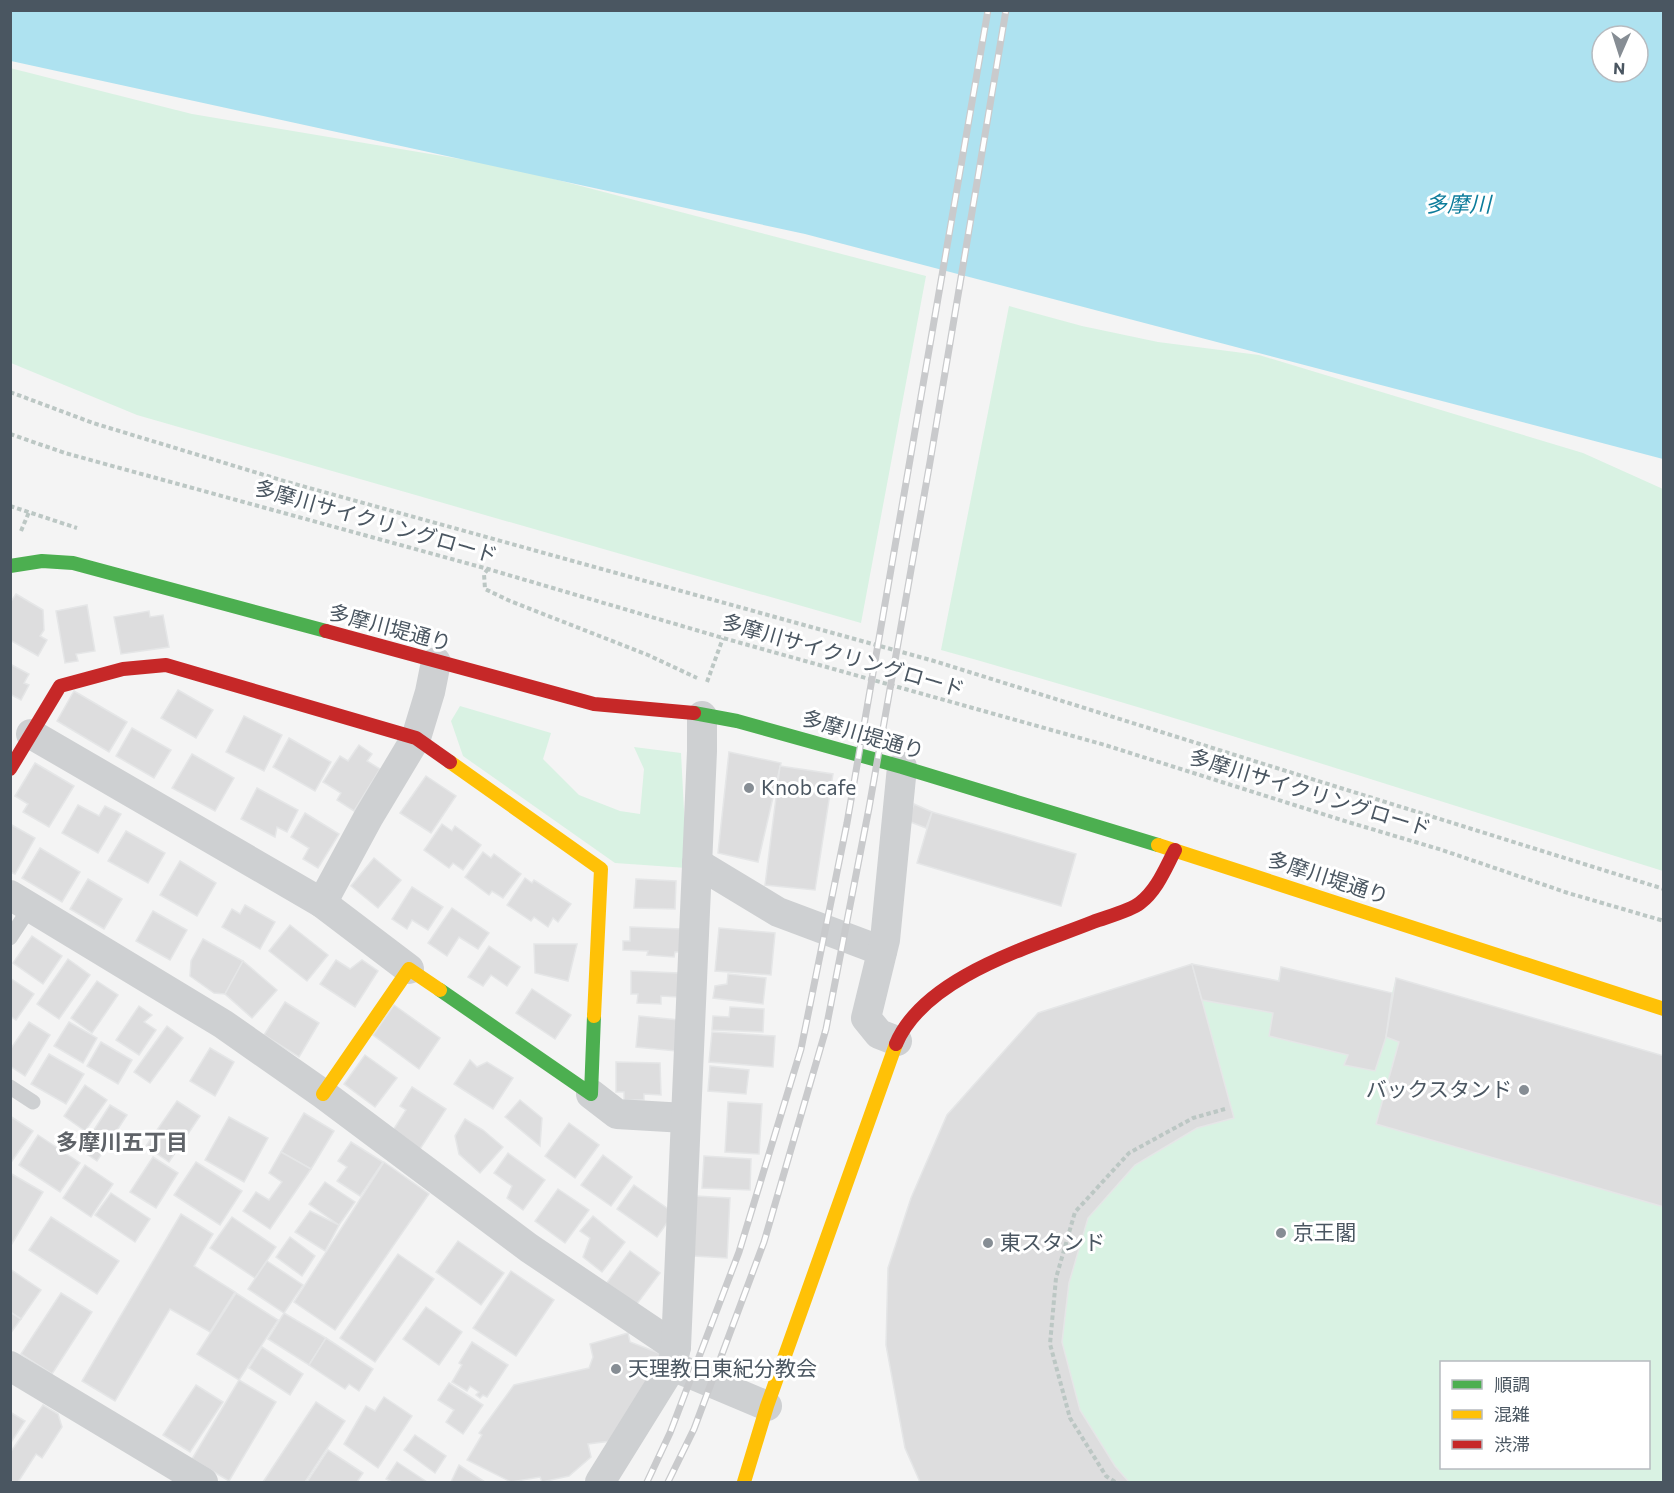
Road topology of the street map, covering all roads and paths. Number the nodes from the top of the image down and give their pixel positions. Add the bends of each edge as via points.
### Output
1 (10, 392) edge
2 (10, 434) edge
3 (10, 566) edge
4 (488, 569) junction
5 (723, 638) junction
6 (436, 662) junction
7 (702, 716) junction
8 (31, 734) junction
9 (416, 738) junction
10 (902, 767) junction
11 (10, 769) edge
12 (1175, 850) junction
13 (697, 863) junction
14 (1664, 889) edge
15 (21, 900) edge
16 (322, 903) junction
17 (1664, 921) edge
18 (10, 938) edge
19 (882, 951) junction
20 (409, 969) junction
21 (1664, 1009) edge
22 (897, 1041) junction
23 (10, 1087) edge
24 (323, 1094) junction
25 (591, 1094) junction
26 (33, 1101) dead end
27 (1225, 1109) dead end
28 (685, 1118) junction
29 (674, 1356) junction
30 (10, 1366) edge
31 (767, 1406) junction
32 (203, 1482) edge
33 (600, 1482) edge
34 (744, 1482) edge
35 (1115, 1482) edge

1 - 14 path via 93,423 284,481 934,661
2 - 4 path, 多摩川サイクリングロード via 65,453
3 - 6 street, 多摩川堤通り via 37,560 73,563
4 - 5 path, 多摩川サイクリングロード
4 - 5 path via 484,574 485,589 648,655 706,683
5 - 17 path, 多摩川サイクリングロード via 1105,745
6 - 7 street, 多摩川堤通り via 594,704
6 - 9 street
7 - 10 street, 多摩川堤通り via 737,721
7 - 13 street
8 - 9 street via 60,686 123,669 166,665
8 - 11 street
8 - 16 street
9 - 16 street
9 - 25 street via 601,869
10 - 12 street, 多摩川堤通り
10 - 19 street
12 - 21 street, 多摩川堤通り
12 - 22 street via 1158,883 1139,904 960,978 921,1007
13 - 19 street via 778,912
13 - 28 street
15 - 18 lane
15 - 24 street via 223,1024
16 - 20 street
19 - 22 street via 866,1018 879,1034
20 - 24 street
20 - 25 street
22 - 31 street
23 - 26 lane
24 - 29 street
25 - 28 street via 617,1113
27 - 35 path via 1193,1118 1129,1153 1075,1212 1056,1278 1050,1344 1070,1418 1106,1476
28 - 29 street
29 - 31 street
29 - 33 street
30 - 32 street
31 - 34 street

